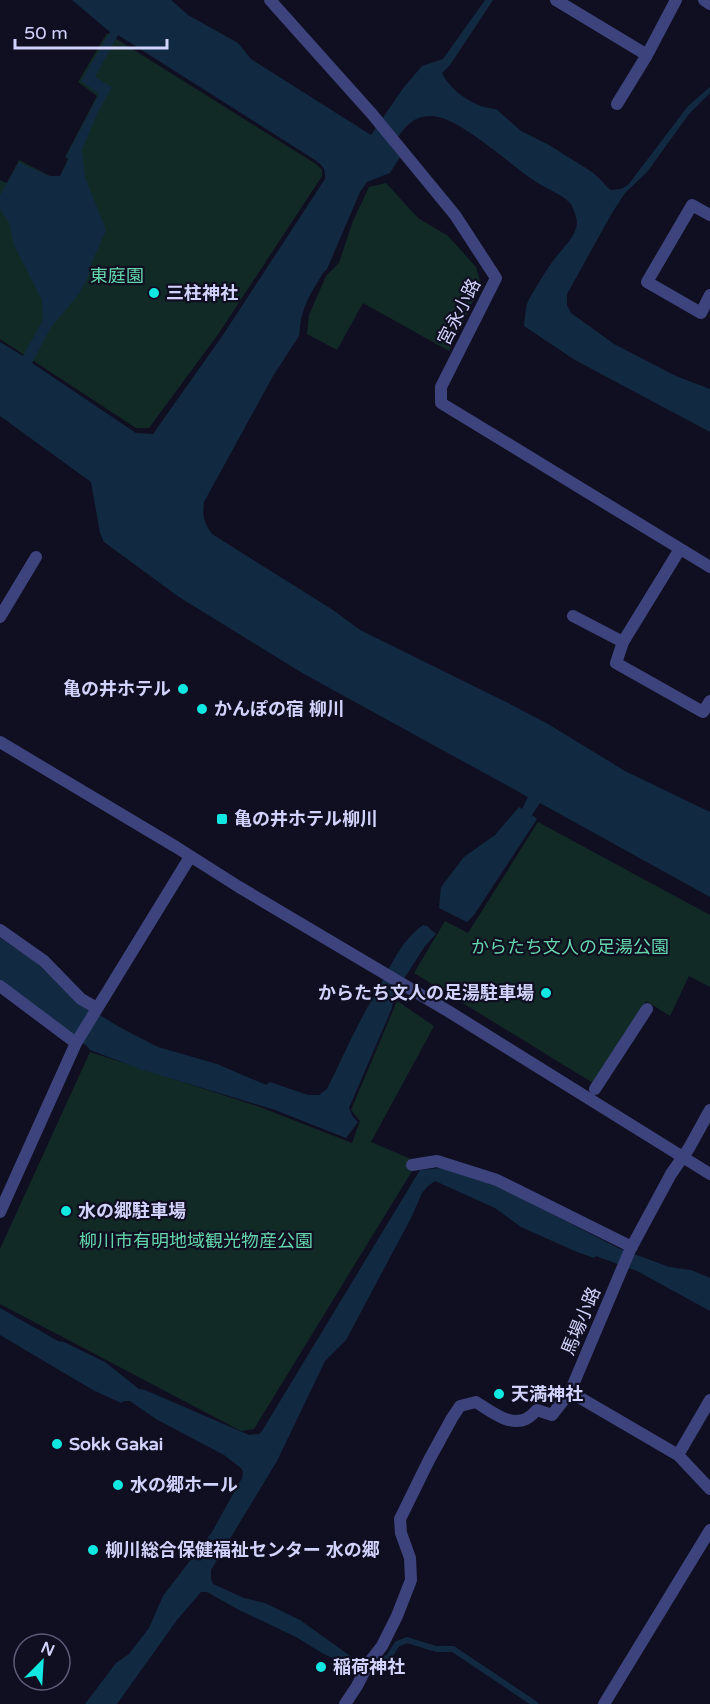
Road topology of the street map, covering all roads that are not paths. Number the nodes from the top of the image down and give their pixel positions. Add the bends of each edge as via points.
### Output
1 (270, 0) edge
2 (556, 0) edge
3 (676, 0) edge
4 (704, 0) edge
5 (710, 4) edge
6 (647, 55) junction
7 (617, 104) dead end
8 (710, 215) edge
9 (710, 295) edge
10 (680, 549) junction
11 (36, 557) dead end
12 (710, 567) edge
13 (573, 616) dead end
14 (0, 617) edge
15 (623, 642) junction
16 (710, 701) edge
17 (0, 742) edge
18 (190, 857) junction
19 (0, 930) edge
20 (0, 986) edge
21 (97, 1008) junction
22 (647, 1009) dead end
23 (76, 1043) junction
24 (595, 1089) dead end
25 (710, 1110) edge
26 (683, 1157) junction
27 (412, 1165) dead end
28 (710, 1174) edge
29 (0, 1212) edge
30 (631, 1249) junction
31 (570, 1392) junction
32 (710, 1400) edge
33 (678, 1455) junction
34 (710, 1489) edge
35 (710, 1530) edge
36 (345, 1704) edge
37 (604, 1704) edge

1 - 10 street, 宮永小路 via 425,178 455,215 496,278 441,387 441,403
2 - 6 street
3 - 6 street
4 - 5 street
6 - 7 street
8 - 9 street via 692,205 647,282 701,313
10 - 12 street, 宮永小路
10 - 15 street
11 - 14 street
13 - 15 street
15 - 16 street via 616,663 703,712
17 - 18 street
18 - 21 street
18 - 26 street
19 - 21 street via 44,961 81,999
20 - 23 street
21 - 23 street
22 - 24 street
23 - 29 street
25 - 26 street, 馬場小路
26 - 28 street
26 - 30 street, 馬場小路
27 - 30 street via 437,1161 497,1180
30 - 31 street, 馬場小路
31 - 33 street
31 - 36 street, 馬場小路 via 552,1415 537,1410 518,1422 506,1420 476,1402 460,1406 400,1519 411,1580 382,1646
32 - 33 street
33 - 34 street
35 - 37 street

